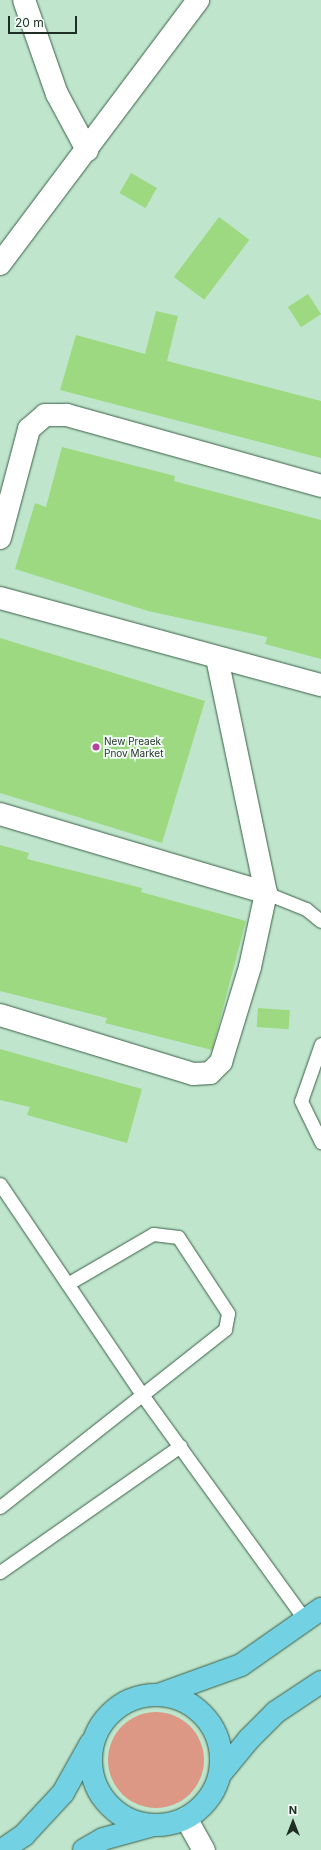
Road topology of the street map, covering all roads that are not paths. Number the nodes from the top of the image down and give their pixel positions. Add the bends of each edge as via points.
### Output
1 (24, 0) edge
2 (198, 0) edge
3 (87, 150) junction
4 (0, 264) edge
5 (321, 486) edge
6 (0, 538) edge
7 (0, 598) edge
8 (217, 658) junction
9 (321, 685) edge
10 (0, 814) edge
11 (266, 893) junction
12 (321, 921) edge
13 (0, 1015) edge
14 (321, 1044) edge
15 (321, 1142) edge
16 (0, 1184) edge
17 (68, 1284) junction
18 (143, 1396) junction
19 (180, 1446) junction
20 (0, 1508) edge
21 (0, 1572) edge
22 (313, 1614) edge
23 (321, 1682) edge
24 (158, 1695) junction
25 (94, 1737) junction
26 (220, 1773) junction
27 (186, 1818) junction
28 (155, 1825) junction
29 (2, 1850) edge
30 (84, 1850) edge
31 (204, 1850) edge

1 - 3 street via 57,94
2 - 3 street
3 - 4 street
5 - 6 street via 67,415 45,415 29,429
7 - 8 street
8 - 9 street
8 - 11 street
10 - 11 street
11 - 12 lane via 306,909
11 - 13 street via 250,966 221,1062 210,1073 193,1074
14 - 15 lane via 301,1101
16 - 17 lane
17 - 18 lane
17 - 18 lane via 153,1234 178,1237 228,1313 225,1329
18 - 19 lane
18 - 20 lane
19 - 21 lane
19 - 22 lane
22 - 24 main road via 242,1665
23 - 26 main road via 276,1712
24 - 25 main road via 126,1702 111,1712
24 - 26 main road via 188,1703 212,1725 219,1740
25 - 28 main road via 90,1758 91,1774 102,1799 127,1820
25 - 29 main road via 63,1792 24,1835
26 - 27 main road via 206,1804
27 - 28 main road via 173,1824
27 - 31 street
28 - 30 main road via 103,1839

